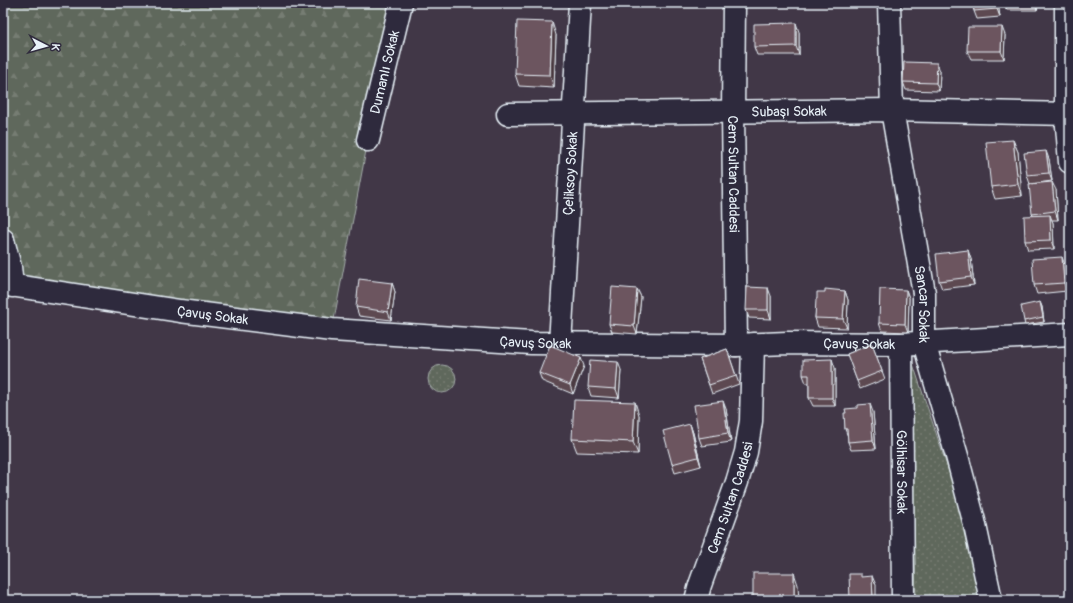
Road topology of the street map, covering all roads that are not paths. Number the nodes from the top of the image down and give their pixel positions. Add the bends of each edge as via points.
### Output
1 (401, 3) edge
2 (580, 3) edge
3 (734, 3) edge
4 (889, 3) edge
5 (1066, 3) edge
6 (892, 110) junction
7 (733, 112) junction
8 (508, 114) dead end
9 (574, 114) junction
10 (1068, 114) edge
11 (368, 140) dead end
12 (1070, 162) edge
13 (3, 240) edge
14 (8, 285) edge
15 (1070, 334) edge
16 (924, 343) junction
17 (560, 344) junction
18 (744, 344) junction
19 (901, 344) junction
20 (696, 600) edge
21 (903, 600) edge
22 (991, 600) edge

1 - 11 street, Dumanlı Sokak
2 - 9 street, Çeliksoy Sokak
3 - 7 street, Cem Sultan Caddesi
4 - 6 street, Sancar Sokak
5 - 10 street
6 - 7 street, Subaşı Sokak
6 - 10 street, Subaşı Sokak
6 - 16 street, Sancar Sokak via 924,293
7 - 9 street, Subaşı Sokak
7 - 18 street, Cem Sultan Caddesi
8 - 9 street, Subaşı Sokak
9 - 17 street, Çeliksoy Sokak
10 - 12 street
13 - 14 street via 10,267
14 - 17 street, Çavuş Sokak via 180,311 332,330
15 - 16 street, Çavuş Sokak
16 - 19 street, Çavuş Sokak
16 - 22 street, Sancar Sokak via 974,521
17 - 18 street, Çavuş Sokak
18 - 19 street, Çavuş Sokak
18 - 20 street, Cem Sultan Caddesi via 751,421 746,452 738,482
19 - 21 street, Gölhisar Sokak

